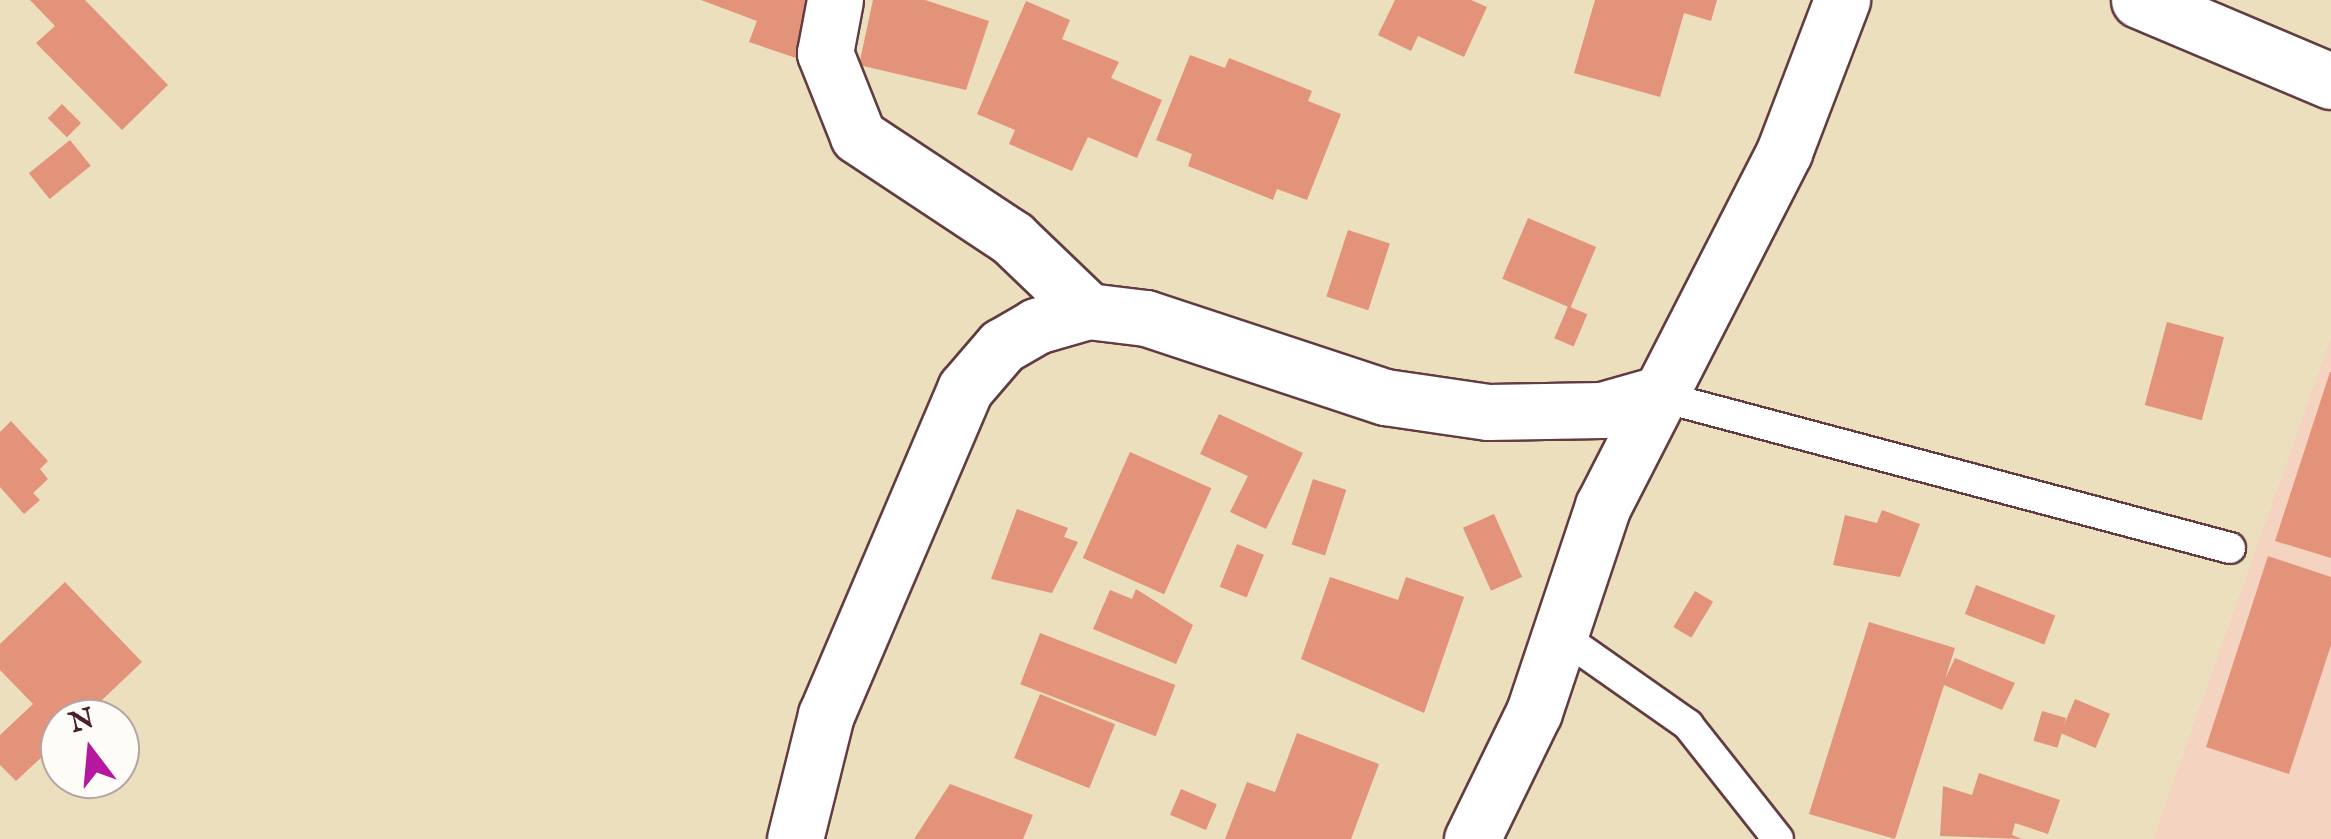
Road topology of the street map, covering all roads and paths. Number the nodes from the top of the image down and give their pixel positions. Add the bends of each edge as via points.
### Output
1 (834, 0) edge
2 (1842, 0) edge
3 (2139, 0) edge
4 (2331, 81) edge
5 (1088, 311) junction
6 (1654, 394) junction
7 (2230, 548) dead end
8 (1562, 637) junction
9 (795, 839) edge
10 (1472, 839) edge
11 (1778, 839) edge

1 - 5 street via 825,53 858,136 1012,238
2 - 6 street via 1784,152
3 - 4 street
5 - 6 street via 1146,318 1436,406 1544,414
5 - 9 street via 1002,346 965,390 826,715
6 - 7 lane
6 - 8 street via 1603,506
8 - 10 street
8 - 11 lane via 1688,724

